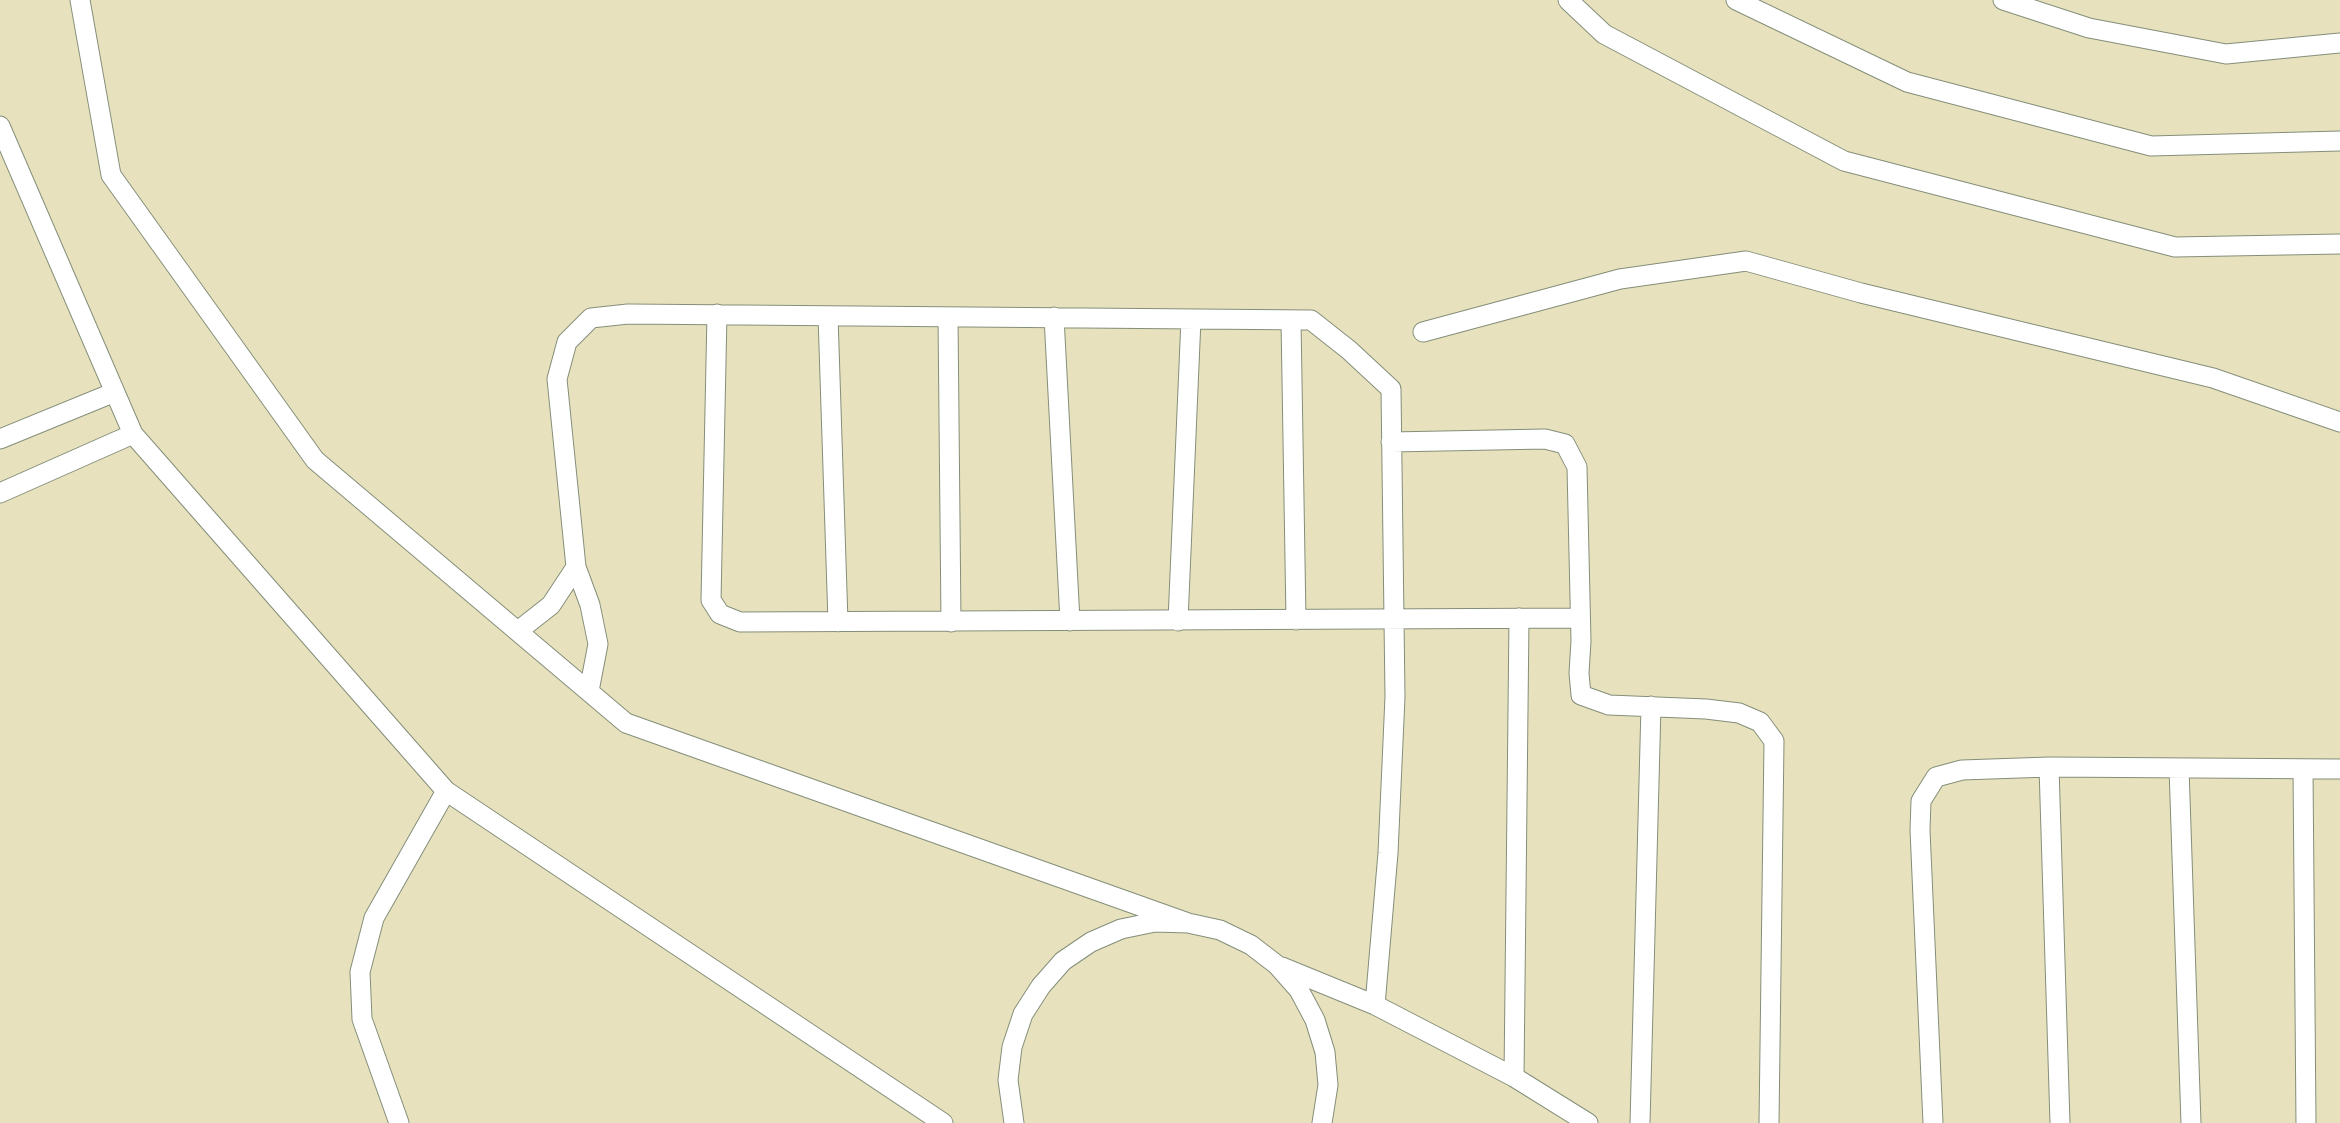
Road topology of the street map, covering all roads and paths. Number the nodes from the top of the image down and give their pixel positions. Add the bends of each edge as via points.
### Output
1 (80, 0) edge
2 (1568, 0) edge
3 (1736, 0) edge
4 (2003, 0) edge
5 (2340, 43) edge
6 (0, 126) edge
7 (2340, 141) edge
8 (2340, 244) edge
9 (717, 314) junction
10 (828, 316) junction
11 (948, 317) junction
12 (1054, 317) junction
13 (1191, 319) junction
14 (1291, 320) junction
15 (1423, 332) dead end
16 (115, 392) junction
17 (2340, 422) edge
18 (133, 434) junction
19 (0, 439) edge
20 (1391, 442) junction
21 (0, 493) edge
22 (576, 567) junction
23 (1519, 618) junction
24 (1580, 618) junction
25 (1296, 620) junction
26 (1394, 620) junction
27 (1070, 621) junction
28 (1178, 621) junction
29 (838, 622) junction
30 (951, 622) junction
31 (518, 631) junction
32 (589, 692) junction
33 (1651, 706) junction
34 (2049, 767) junction
35 (2179, 768) junction
36 (2303, 769) junction
37 (2340, 769) edge
38 (446, 791) junction
39 (1188, 923) junction
40 (1277, 965) junction
41 (1375, 1005) junction
42 (1514, 1077) junction
43 (399, 1123) edge
44 (943, 1123) edge
45 (1014, 1123) edge
46 (1322, 1123) edge
47 (1588, 1123) edge
48 (1640, 1123) edge
49 (1769, 1123) edge
50 (1933, 1123) edge
51 (2060, 1123) edge
52 (2191, 1123) edge
53 (2306, 1123) edge

1 - 31 lane via 111,175 315,460
2 - 8 lane via 1604,34 1844,161 2175,247
3 - 7 lane via 1907,82 2151,146
4 - 5 lane via 2089,28 2226,54
6 - 16 lane
9 - 10 lane
9 - 22 lane via 628,314 591,318 567,342 557,379
9 - 29 lane via 711,600 720,614 740,622
10 - 11 lane
10 - 29 lane
11 - 12 lane
11 - 30 lane
12 - 13 lane
12 - 27 lane
13 - 14 lane
13 - 28 lane
14 - 20 lane via 1311,320 1349,350 1390,390
14 - 25 lane
15 - 17 lane via 1620,278 1746,261 1861,293 2213,378
16 - 18 lane
16 - 19 lane
18 - 21 lane
18 - 38 lane
20 - 24 lane via 1545,439 1565,444 1577,467
20 - 26 lane
22 - 31 lane via 551,605
22 - 32 lane via 590,605 598,644
23 - 24 lane
23 - 26 lane
23 - 42 lane
24 - 33 lane via 1581,695 1609,705
25 - 26 lane
25 - 28 lane
26 - 41 lane via 1395,697 1388,853
27 - 28 lane
27 - 30 lane
29 - 30 lane
31 - 32 lane
32 - 39 lane via 626,722
33 - 48 lane
33 - 49 lane via 1739,712 1760,722 1774,741
34 - 35 lane
34 - 50 lane via 1962,770 1936,777 1922,801 1920,830
34 - 51 lane
35 - 36 lane
35 - 52 lane
36 - 37 lane
36 - 53 lane
38 - 43 lane via 374,918 360,972 362,1019
38 - 44 lane
39 - 40 lane via 1220,930 1251,945
39 - 45 lane via 1146,924 1121,929 1091,942 1063,961 1041,986 1023,1014 1012,1046 1008,1080
40 - 41 lane
40 - 46 lane via 1299,990 1315,1020 1325,1052 1328,1085
41 - 42 lane
42 - 47 lane

